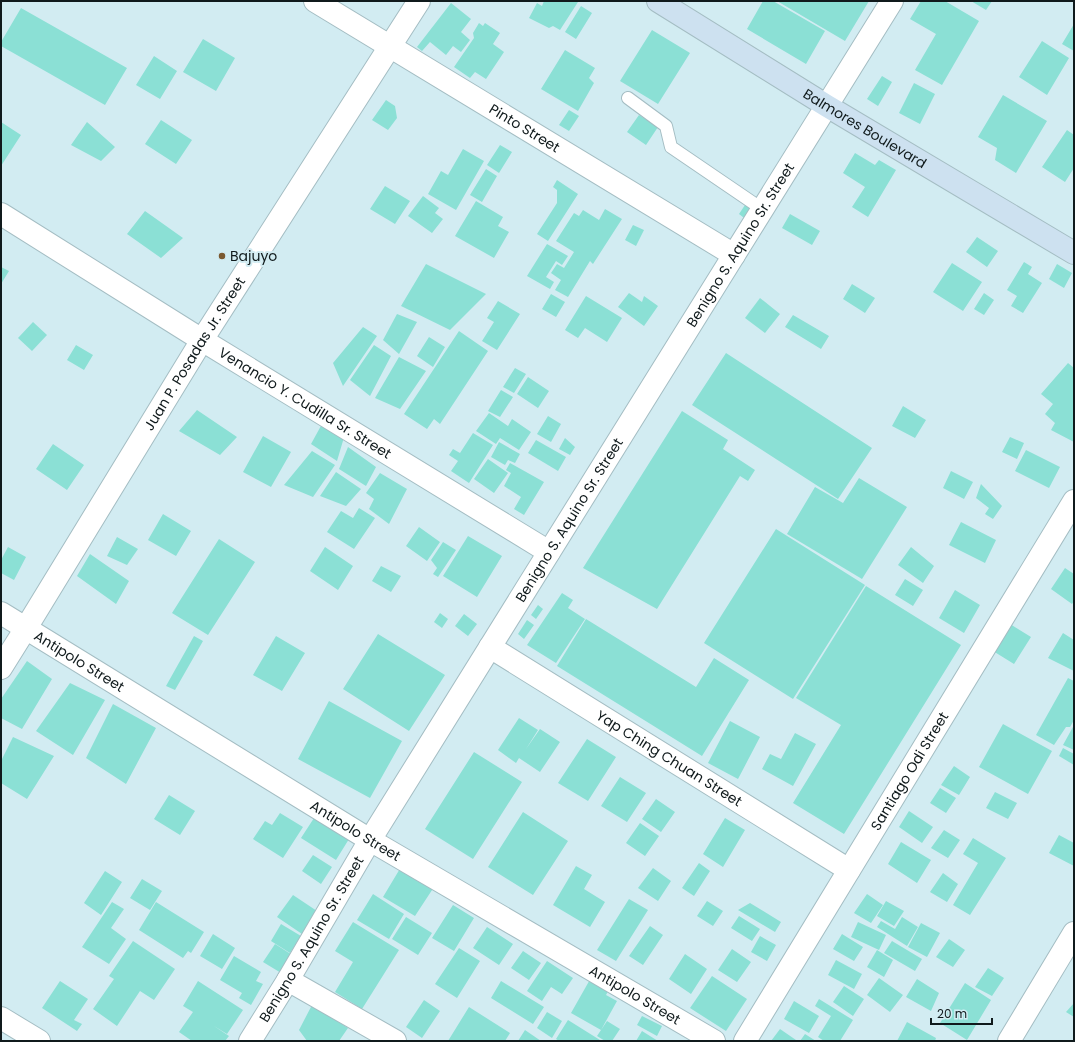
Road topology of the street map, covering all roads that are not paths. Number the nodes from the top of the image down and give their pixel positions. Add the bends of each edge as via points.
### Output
1 (316, 1) edge
2 (419, 1) edge
3 (658, 1) edge
4 (892, 1) edge
5 (390, 47) junction
6 (628, 98) dead end
7 (827, 106) junction
8 (762, 209) junction
9 (1, 214) edge
10 (1074, 253) edge
11 (734, 255) junction
12 (202, 340) junction
13 (1074, 501) edge
14 (549, 552) junction
15 (1, 613) edge
16 (26, 628) junction
17 (490, 647) junction
18 (1, 668) edge
19 (370, 840) junction
20 (850, 870) junction
21 (1074, 933) edge
22 (288, 980) junction
23 (1, 1018) edge
24 (39, 1041) edge
25 (250, 1041) edge
26 (395, 1041) edge
27 (714, 1041) edge
28 (745, 1041) edge
29 (1009, 1041) edge

1 - 5 street, Pinto Street
2 - 5 street, Juan P. Posadas Jr. Street
3 - 7 main road, Balmores Boulevard
4 - 7 street, Benigno S. Aquino Sr. Street
5 - 11 street, Pinto Street
5 - 12 street, Juan P. Posadas Jr. Street
6 - 8 lane via 666,126 671,148
7 - 8 street, Benigno S. Aquino Sr. Street
7 - 10 main road, Balmores Boulevard
8 - 11 street, Benigno S. Aquino Sr. Street
9 - 12 street, Venancio Y. Cudilla Sr. Street
11 - 14 street, Benigno S. Aquino Sr. Street
12 - 14 street, Venancio Y. Cudilla Sr. Street
12 - 16 street, Juan P. Posadas Jr. Street
13 - 20 street, Santiago Odi Street
14 - 17 street, Benigno S. Aquino Sr. Street
15 - 16 street, Antipolo Street
16 - 18 street, Juan P. Posadas Jr. Street
16 - 19 street, Antipolo Street
17 - 19 street, Benigno S. Aquino Sr. Street
17 - 20 street, Yap Ching Chuan Street
19 - 22 street, Benigno S. Aquino Sr. Street
19 - 27 street, Antipolo Street
20 - 28 street, Santiago Odi Street
21 - 29 street
22 - 25 street, Benigno S. Aquino Sr. Street
22 - 26 street
23 - 24 street

